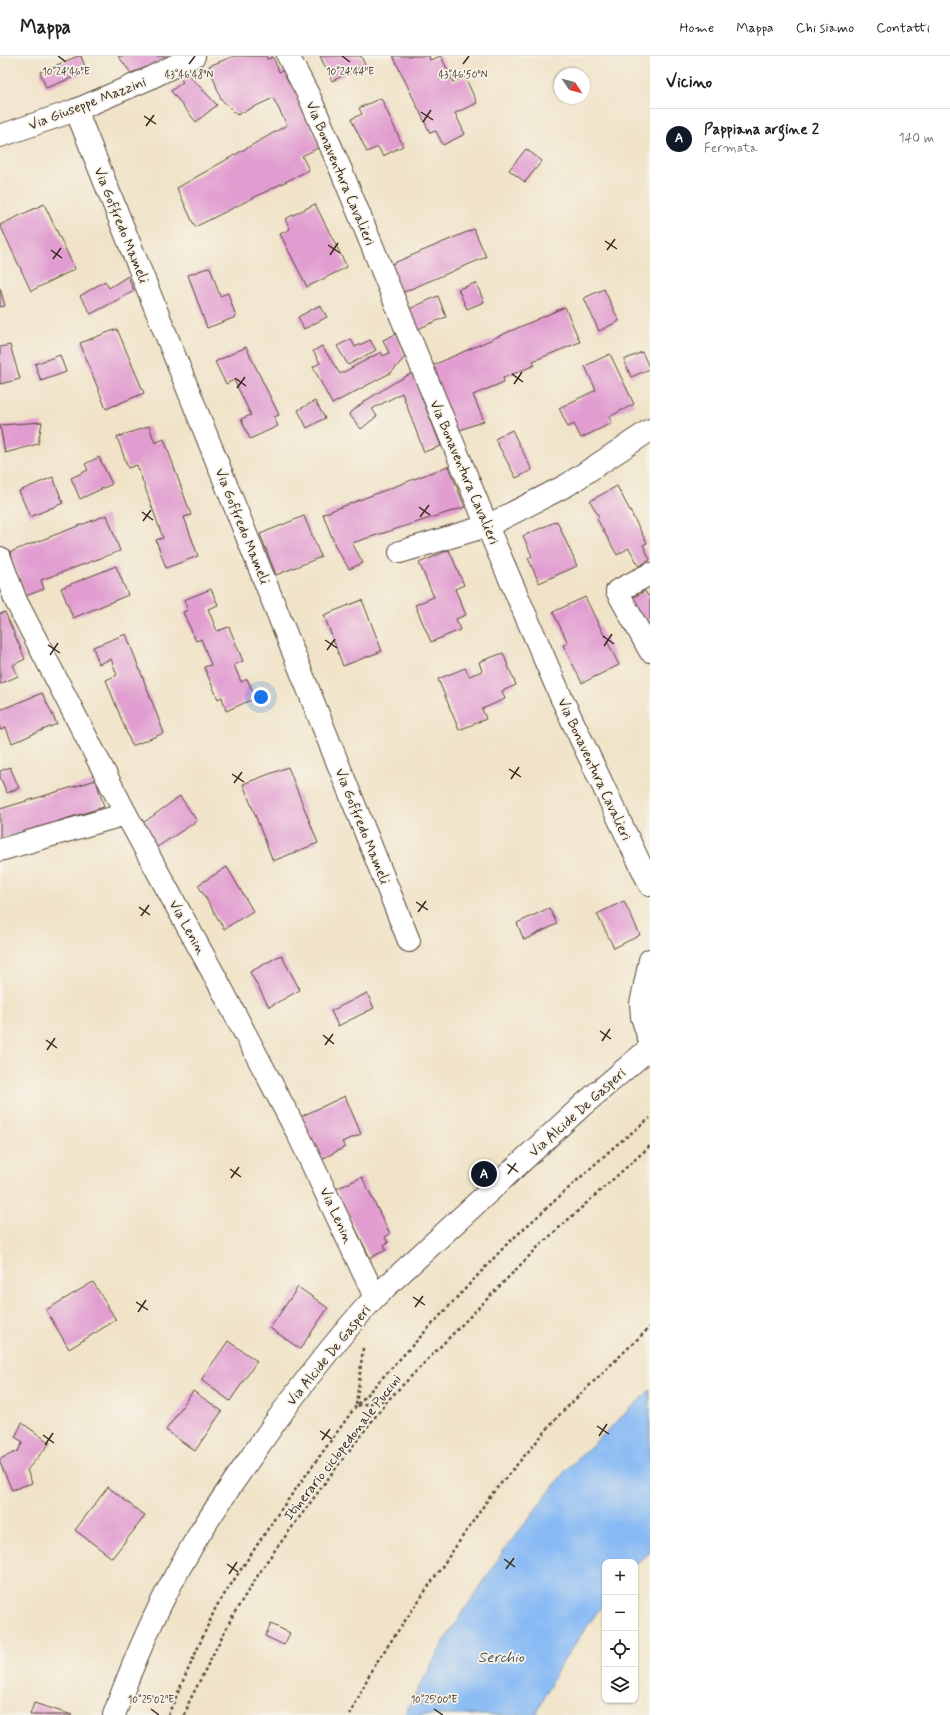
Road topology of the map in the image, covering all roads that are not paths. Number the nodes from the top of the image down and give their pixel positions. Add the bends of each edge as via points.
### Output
1 (194, 56) edge
2 (288, 56) edge
3 (76, 110) junction
4 (0, 136) edge
5 (650, 430) edge
6 (487, 526) junction
7 (400, 552) dead end
8 (0, 558) edge
9 (650, 574) edge
10 (8, 604) edge
11 (650, 651) edge
12 (126, 814) junction
13 (0, 850) edge
14 (650, 885) edge
15 (409, 941) dead end
16 (650, 960) edge
17 (650, 1042) edge
18 (650, 1048) edge
19 (375, 1298) junction
20 (114, 1715) edge

1 - 3 street, Via Giuseppe Mazzini via 148,80
2 - 6 street, Via Bonaventura Cavalieri via 309,96 341,170
3 - 4 street, Via Giuseppe Mazzini
3 - 15 street, Via Goffredo Mameli
5 - 6 street via 566,485
6 - 7 street
6 - 14 street, Via Bonaventura Cavalieri via 561,697
8 - 10 street, Via Lenin
9 - 11 street via 617,591
10 - 12 street, Via Lenin
12 - 13 street
12 - 19 street, Via Lenin via 299,1136
16 - 17 street via 641,1004 642,1018
18 - 19 street, Via Alcide De Gasperi via 584,1104
19 - 20 street, Via Alcide De Gasperi via 344,1331 296,1391 215,1508 190,1548 157,1612

